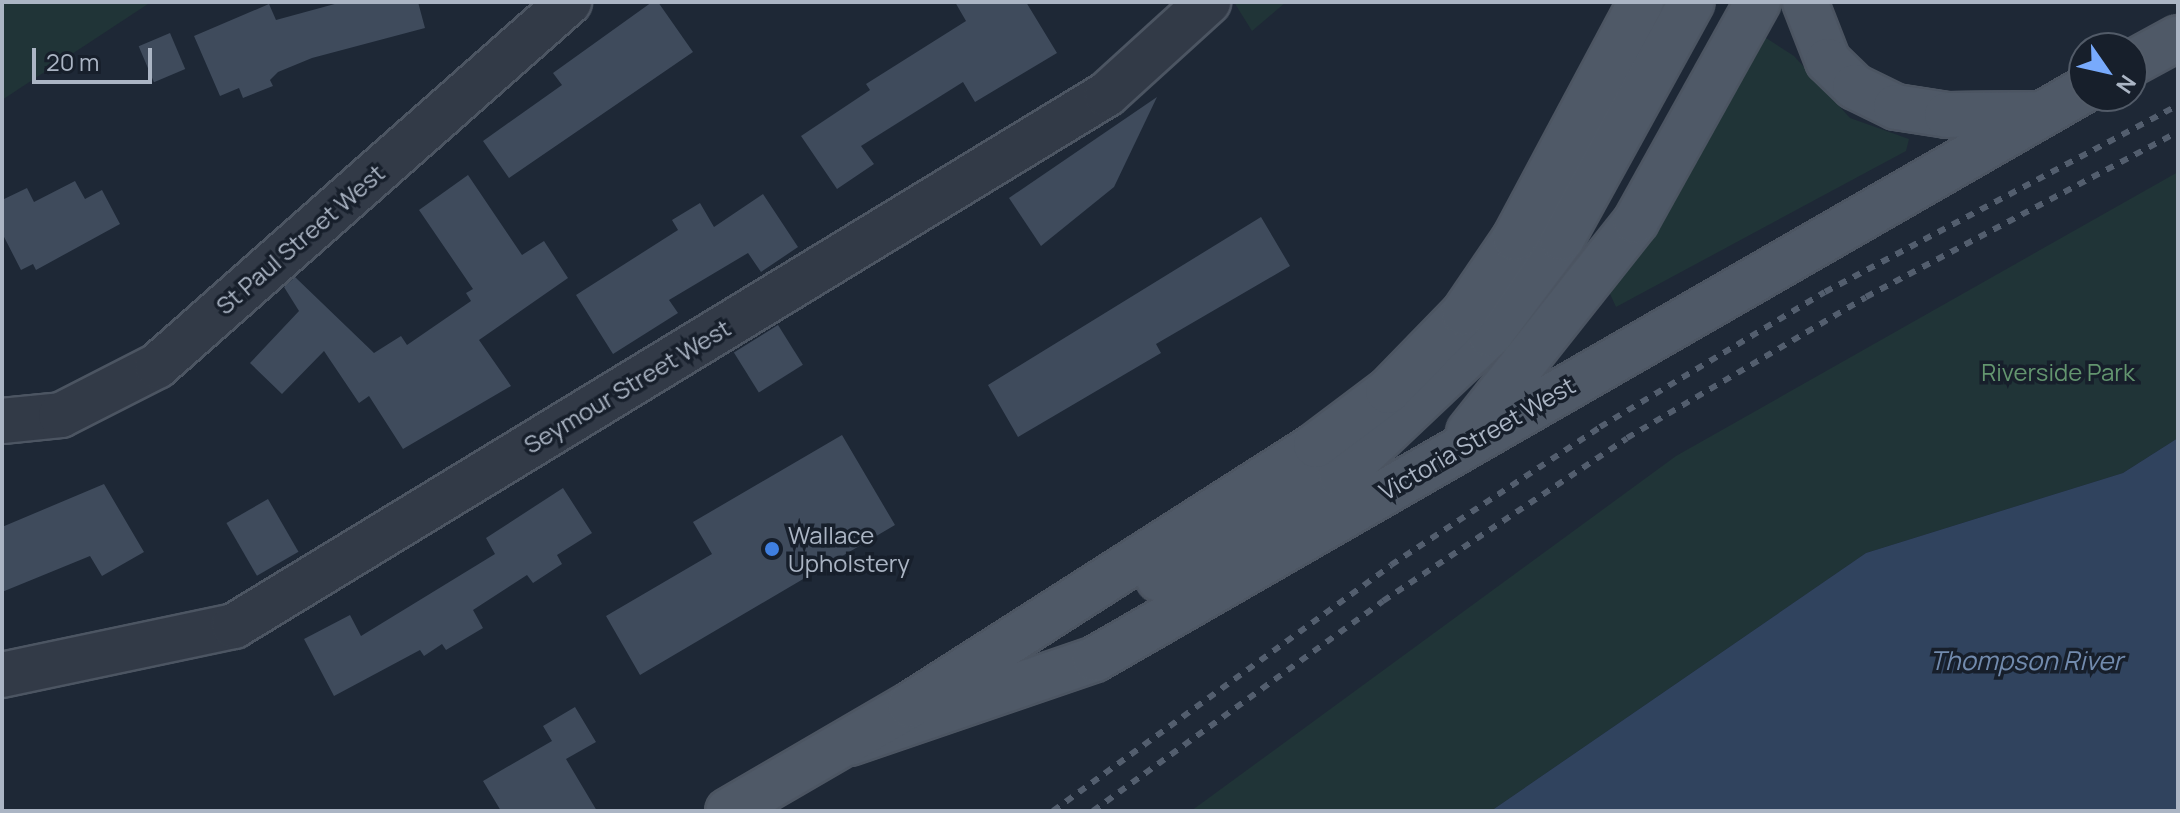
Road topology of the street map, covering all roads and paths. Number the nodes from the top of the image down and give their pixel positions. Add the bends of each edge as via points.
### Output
1 (569, 2) edge
2 (1208, 2) edge
3 (1641, 2) edge
4 (1692, 2) edge
5 (1758, 2) edge
6 (1805, 2) edge
7 (2178, 38) edge
8 (2148, 54) edge
9 (2068, 99) edge
10 (2041, 114) junction
11 (2, 421) edge
12 (1452, 452) junction
13 (2, 675) edge
14 (918, 717) junction
15 (850, 743) junction
16 (728, 811) edge

1 - 11 street, St Paul Street West via 157,366 61,415
2 - 13 street, Seymour Street West via 1107,94 234,626
3 - 15 main road, Victoria Street West via 1515,238 1464,313 1388,391 1316,445
4 - 14 main road via 1562,238 1490,334 1421,404 1341,475
5 - 12 main road via 1636,221
6 - 10 main road via 1828,61 1855,87 1896,107 1947,115
7 - 8 main road
9 - 10 main road, Victoria Street West
10 - 12 main road, Victoria Street West
12 - 14 main road, Victoria Street West via 1095,659
14 - 15 main road, Victoria Street West
15 - 16 main road, Victoria Street West

